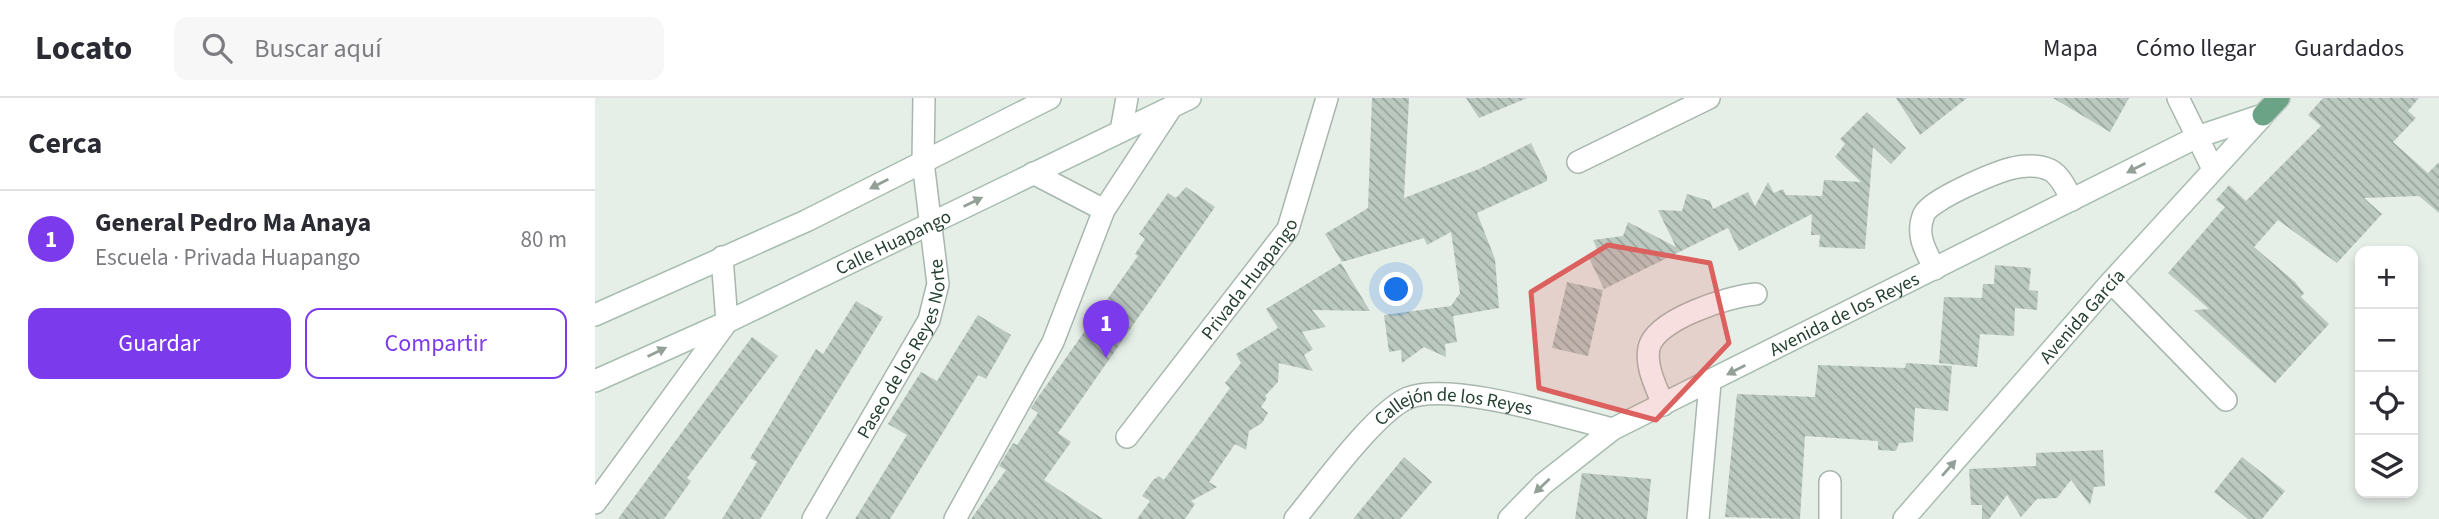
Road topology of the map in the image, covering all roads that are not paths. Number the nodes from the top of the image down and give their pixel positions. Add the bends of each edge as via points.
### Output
1 (925, 98) edge
2 (1050, 98) edge
3 (1127, 98) edge
4 (1190, 98) edge
5 (1327, 98) edge
6 (1709, 98) edge
7 (2178, 98) edge
8 (2279, 98) edge
9 (1171, 108) junction
10 (2263, 115) junction
11 (1121, 131) junction
12 (2197, 137) junction
13 (923, 162) junction
14 (1578, 162) dead end
15 (2213, 169) junction
16 (1033, 173) junction
17 (2072, 200) junction
18 (1104, 210) junction
19 (929, 223) junction
20 (722, 257) junction
21 (1935, 270) junction
22 (2111, 282) junction
23 (1756, 295) dead end
24 (595, 315) edge
25 (727, 321) junction
26 (595, 381) edge
27 (1710, 383) junction
28 (2226, 400) dead end
29 (1663, 405) junction
30 (1613, 429) junction
31 (1127, 437) dead end
32 (1831, 482) dead end
33 (595, 503) edge
34 (813, 519) edge
35 (955, 519) edge
36 (1295, 519) edge
37 (1509, 519) edge
38 (1697, 519) edge
39 (1831, 519) edge
40 (1904, 519) edge

1 - 13 street, Paseo de los Reyes Norte
2 - 13 street
3 - 11 street
4 - 9 street, Calle Huapango
5 - 31 street, Privada Huapango via 1288,229
6 - 14 street
7 - 12 street
8 - 10 main road, Avenida García
9 - 11 street, Calle Huapango
9 - 18 street
10 - 12 street, Avenida García
10 - 15 street, Avenida García
11 - 16 street, Calle Huapango
12 - 15 street
12 -> 17 street, Avenida de los Reyes
13 - 19 street, Paseo de los Reyes Norte
13 -> 20 street
15 - 22 street, Avenida García
16 - 18 street
19 -> 16 street, Calle Huapango
17 - 21 street, Avenida de los Reyes
17 - 21 street via 2052,171 2035,166 2014,167 1935,202 1920,229
18 - 35 street via 1053,342
19 - 25 street, Calle Huapango
19 - 34 street, Paseo de los Reyes Norte via 938,284 929,320
20 - 24 street
20 - 25 street
21 -> 27 street, Avenida de los Reyes
22 - 28 street
40 -> 22 street, Avenida García
23 - 29 street via 1703,306 1660,332 1649,346 1648,365
26 -> 25 street, Calle Huapango
25 - 33 street
27 - 29 street, Avenida de los Reyes
27 - 38 street
29 - 30 street, Avenida de los Reyes
30 - 36 street, Callejón de los Reyes via 1465,396 1408,398 1386,414
30 -> 37 street, Avenida de los Reyes via 1543,484
32 - 39 street

